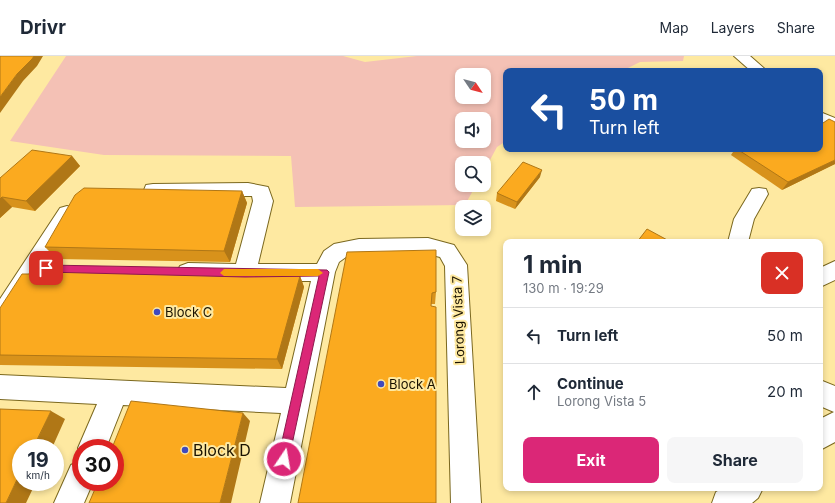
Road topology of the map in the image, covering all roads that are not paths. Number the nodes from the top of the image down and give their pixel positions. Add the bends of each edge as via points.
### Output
1 (741, 56) edge
2 (756, 68) edge
3 (823, 119) edge
4 (835, 125) edge
5 (136, 191) edge
6 (759, 194) dead end
7 (82, 198) edge
8 (739, 239) edge
9 (31, 268) junction
10 (54, 268) edge
11 (835, 270) edge
12 (166, 271) edge
13 (324, 272) junction
14 (245, 273) junction
15 (823, 276) edge
16 (0, 318) edge
17 (0, 387) edge
18 (115, 393) junction
19 (823, 394) edge
20 (835, 400) edge
21 (297, 401) junction
22 (835, 425) edge
23 (823, 434) edge
24 (96, 439) edge
25 (74, 491) edge
26 (744, 491) edge
27 (69, 503) edge
28 (275, 503) edge
29 (466, 503) edge
30 (727, 503) edge

1 - 2 street
3 - 4 street
5 - 14 street via 248,189 261,192 263,201
6 - 8 street via 744,218
7 - 9 street via 71,207
9 - 10 street
9 - 16 street
11 - 15 street
12 - 14 street
13 - 14 street
13 - 21 street, Lorong Vista 7
13 - 29 street, Lorong Vista 7 via 331,257 341,250 359,247 428,246 447,251 456,265
17 - 18 street
18 - 21 street
18 - 24 street
19 - 20 street
21 - 28 street, Lorong Vista 7
22 - 23 street
25 - 27 street
26 - 30 street

